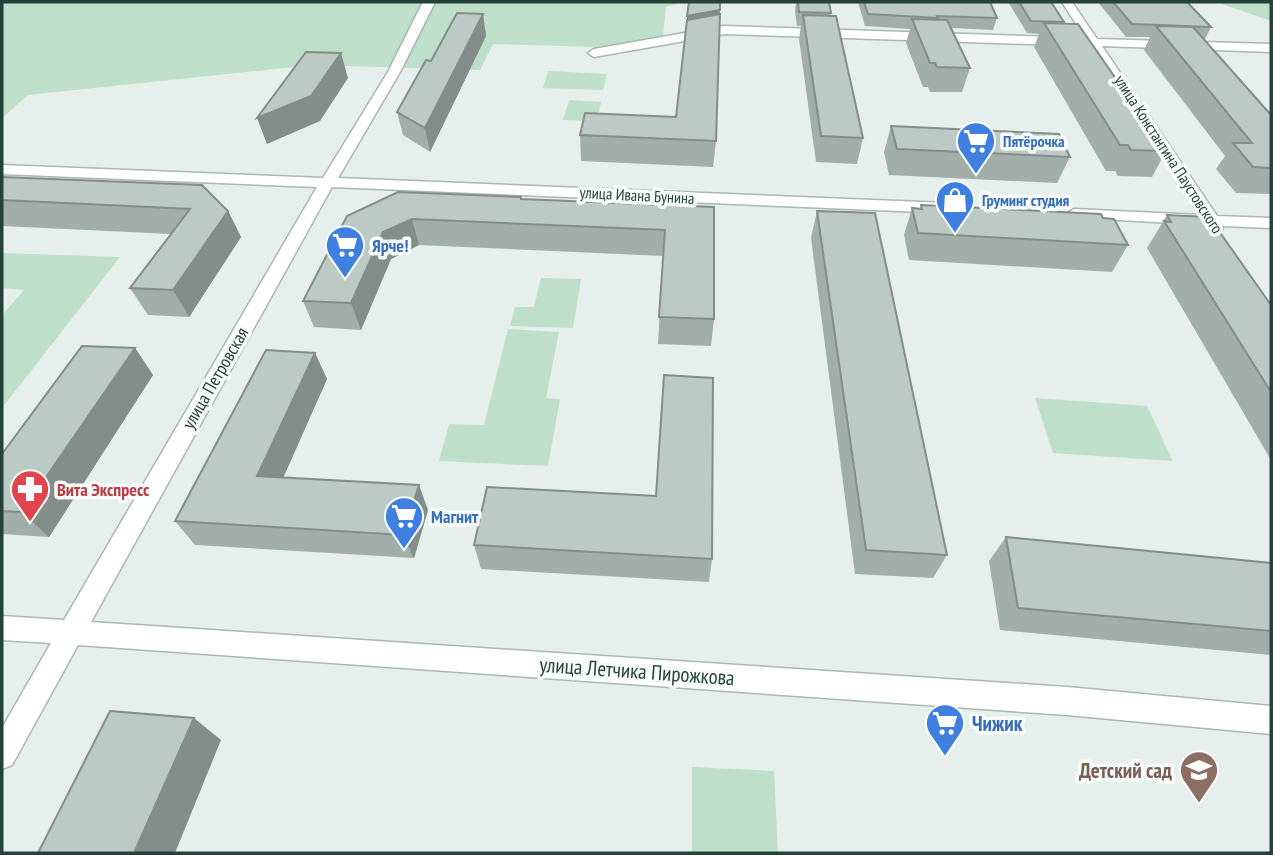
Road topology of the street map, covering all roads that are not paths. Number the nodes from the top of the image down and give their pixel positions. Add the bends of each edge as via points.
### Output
1 (429, 2) edge
2 (1067, 2) edge
3 (1097, 44) junction
4 (1271, 48) edge
5 (594, 53) dead end
6 (2, 169) edge
7 (330, 181) junction
8 (967, 209) edge
9 (1051, 213) edge
10 (1212, 220) junction
11 (1271, 223) edge
12 (1226, 241) edge
13 (2, 628) edge
14 (70, 635) junction
15 (1271, 720) edge
16 (2, 755) edge

1 - 7 street, улица Петровская
2 - 3 street, улица Константина Паустовского
3 - 4 street
3 - 5 street via 724,30
3 - 10 street, улица Константина Паустовского
6 - 7 street, улица Ивана Бунина
7 - 8 street, улица Ивана Бунина
7 - 14 street, улица Петровская
9 - 10 street
10 - 11 street
10 - 12 street, улица Константина Паустовского
13 - 14 street, улица Летчика Пирожкова
14 - 15 street, улица Летчика Пирожкова via 1067,701
14 - 16 street, улица Петровская

